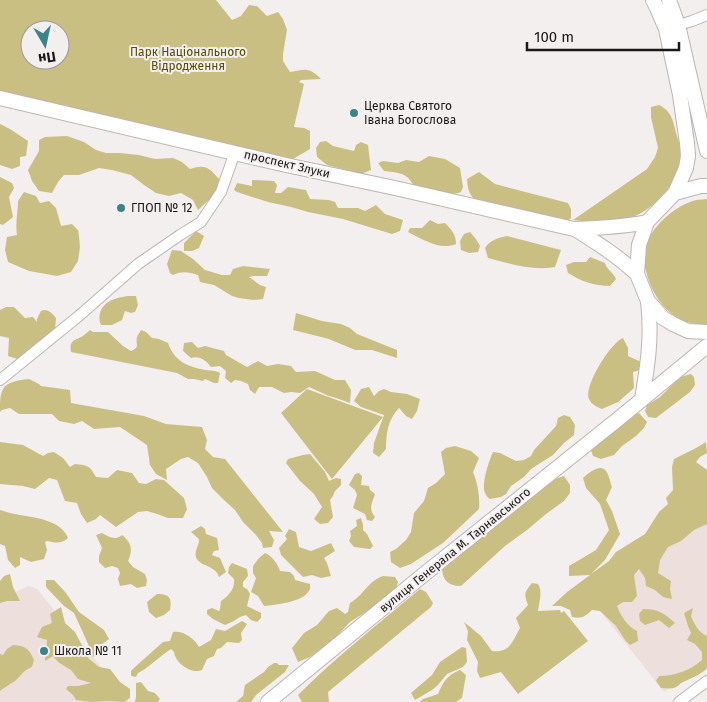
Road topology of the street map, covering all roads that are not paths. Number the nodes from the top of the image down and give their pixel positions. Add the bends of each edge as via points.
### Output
1 (652, 0) edge
2 (669, 0) edge
3 (707, 15) edge
4 (672, 27) junction
5 (694, 92) junction
6 (680, 95) junction
7 (0, 98) edge
8 (707, 151) edge
9 (236, 152) junction
10 (707, 186) edge
11 (675, 193) junction
12 (647, 222) junction
13 (574, 229) junction
14 (637, 274) junction
15 (648, 301) junction
16 (707, 332) edge
17 (707, 346) edge
18 (0, 380) edge
19 (642, 399) junction
20 (707, 681) edge
21 (268, 702) edge
22 (679, 702) edge

1 - 4 main road
2 - 4 main road
3 - 4 street
4 - 5 main road
4 - 6 main road
5 - 6 main road
5 - 8 main road
6 - 11 main road via 688,156
7 - 9 main road, проспект Злуки
9 - 13 main road, проспект Злуки
9 - 18 street via 221,192 202,222 138,264
10 - 11 main road
11 - 12 main road
12 - 13 main road, проспект Злуки
12 - 14 main road via 639,245
13 - 14 main road, проспект Злуки
14 - 15 main road
15 - 16 main road via 673,324 688,331
15 - 19 main road via 650,339
17 - 19 main road, вулиця Генерала М. Тарнавського
19 - 21 main road, вулиця Генерала М. Тарнавського
20 - 22 street

